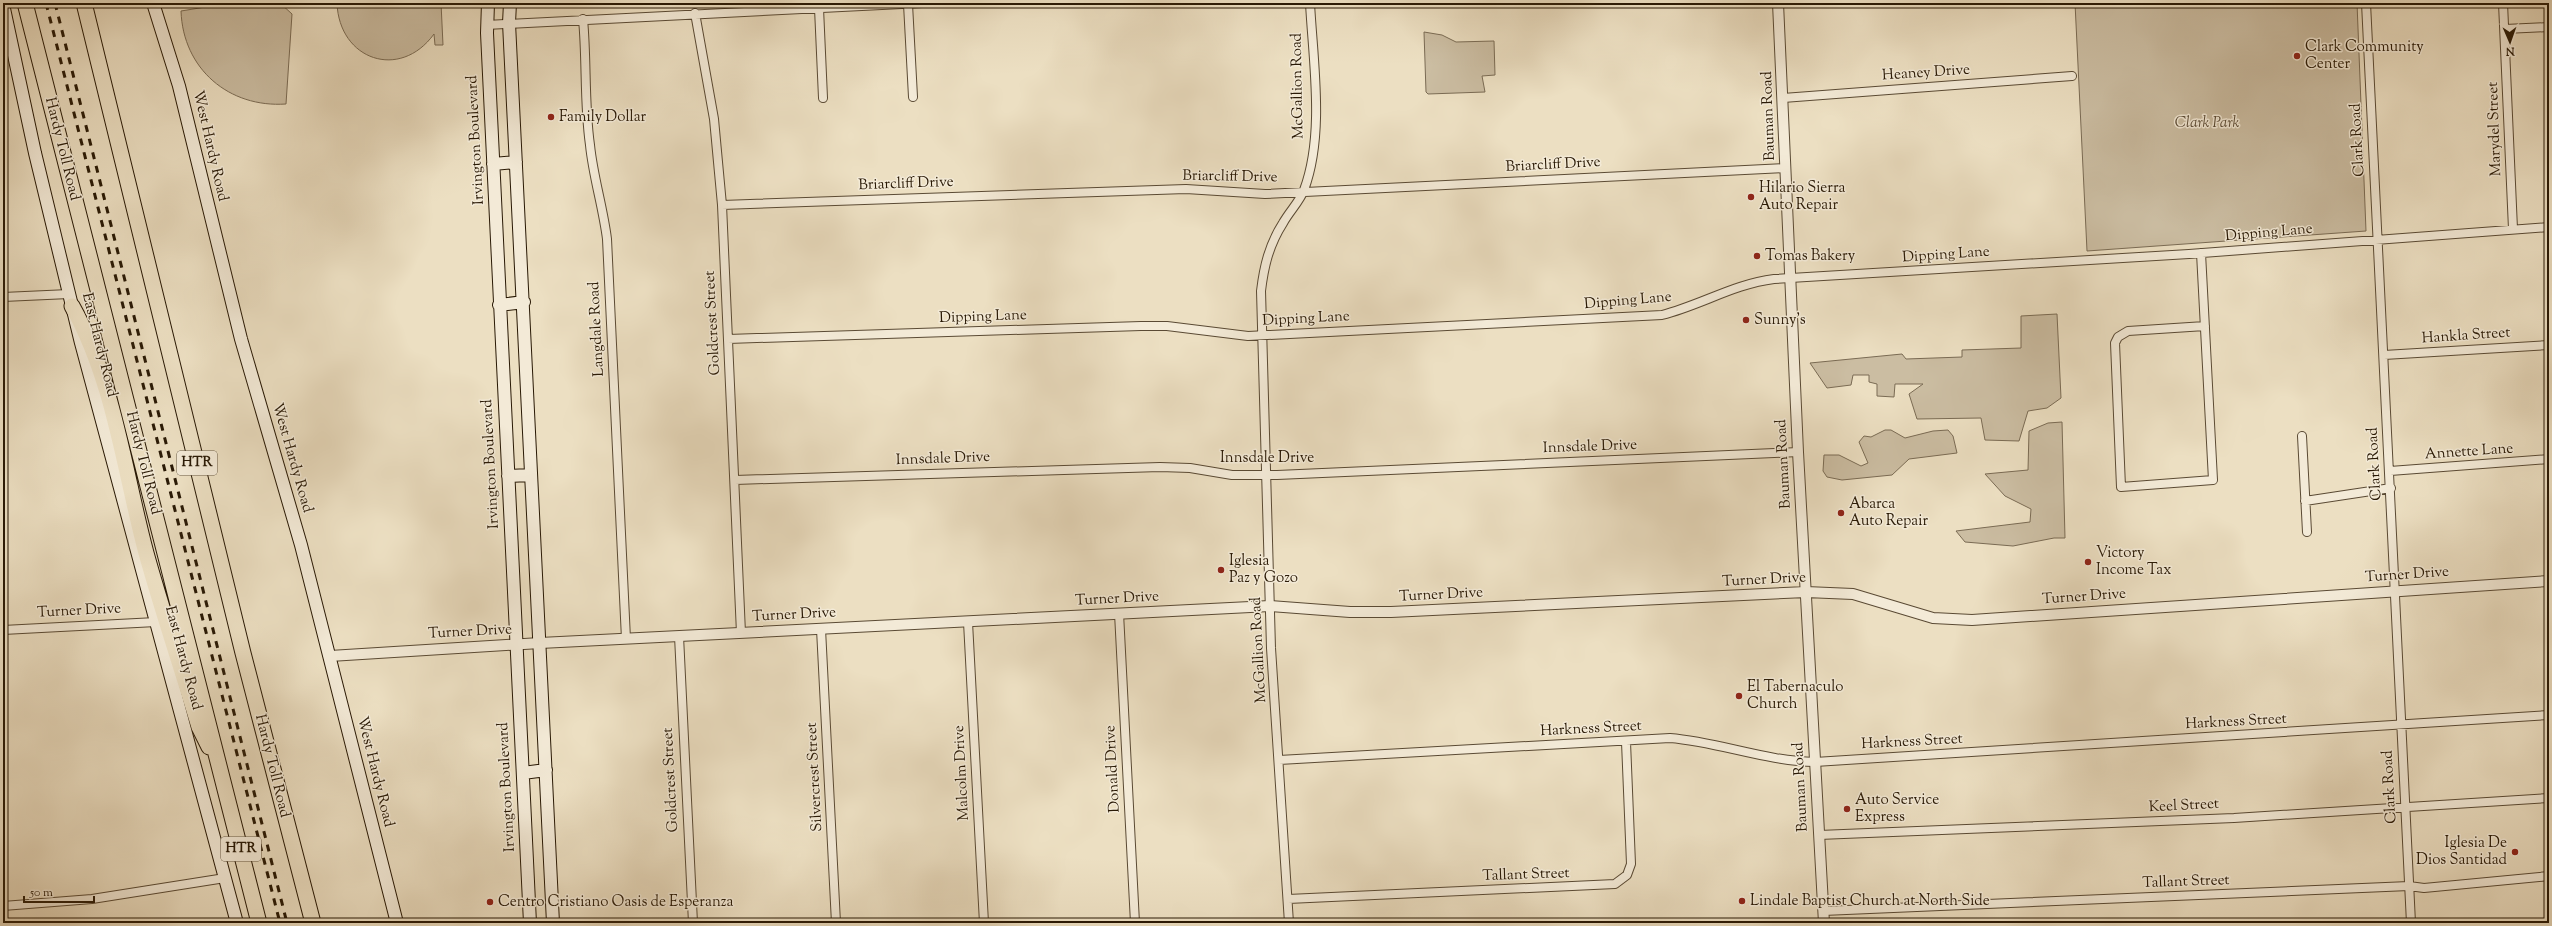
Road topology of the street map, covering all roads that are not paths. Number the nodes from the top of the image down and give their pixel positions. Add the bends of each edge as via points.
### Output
1 (25, 3) edge
2 (84, 3) edge
3 (153, 3) edge
4 (488, 3) edge
5 (510, 3) edge
6 (922, 3) edge
7 (1310, 3) edge
8 (1778, 3) edge
9 (2366, 3) edge
10 (2503, 3) edge
11 (3, 4) edge
12 (908, 4) edge
13 (819, 8) junction
14 (695, 13) junction
15 (583, 19) junction
16 (509, 23) junction
17 (486, 24) junction
18 (2549, 27) edge
19 (2505, 29) junction
20 (8, 46) edge
21 (2072, 76) dead end
22 (913, 97) dead end
23 (823, 98) dead end
24 (1783, 98) junction
25 (516, 162) junction
26 (493, 164) junction
27 (1786, 168) junction
28 (1304, 191) junction
29 (722, 205) junction
30 (2549, 227) edge
31 (2513, 229) junction
32 (2378, 238) junction
33 (2201, 253) junction
34 (1790, 278) junction
35 (3, 297) edge
36 (71, 300) junction
37 (524, 302) junction
38 (499, 305) junction
39 (2205, 326) junction
40 (1262, 335) junction
41 (728, 339) junction
42 (2549, 345) edge
43 (2384, 355) junction
44 (2302, 436) dead end
45 (1798, 452) junction
46 (2549, 460) edge
47 (2390, 471) junction
48 (531, 475) junction
49 (1265, 475) junction
50 (508, 476) junction
51 (735, 480) junction
52 (2391, 488) junction
53 (2305, 501) junction
54 (2307, 532) dead end
55 (2549, 581) edge
56 (1806, 592) junction
57 (2395, 592) junction
58 (1270, 606) junction
59 (1119, 613) junction
60 (156, 622) junction
61 (968, 622) junction
62 (822, 629) junction
63 (3, 630) edge
64 (741, 633) junction
65 (679, 636) junction
66 (626, 639) junction
67 (540, 643) junction
68 (516, 645) junction
69 (330, 656) junction
70 (2549, 715) edge
71 (2401, 726) junction
72 (1626, 742) junction
73 (1279, 760) junction
74 (1815, 762) junction
75 (546, 770) junction
76 (523, 773) junction
77 (223, 774) junction
78 (2549, 798) edge
79 (2405, 809) junction
80 (1819, 834) junction
81 (2549, 876) edge
82 (225, 878) junction
83 (2409, 886) junction
84 (1288, 899) junction
85 (3, 906) edge
86 (1823, 911) junction
87 (237, 923) edge
88 (259, 923) edge
89 (313, 923) edge
90 (397, 923) edge
91 (530, 923) edge
92 (553, 923) edge
93 (693, 923) edge
94 (836, 923) edge
95 (984, 923) edge
96 (1135, 923) edge
97 (1289, 923) edge
98 (1824, 923) edge
99 (2411, 923) edge

1 - 77 highway, Hardy Toll Road / HTR
2 - 89 highway, Hardy Toll Road / HTR via 243,653
3 - 69 main road, West Hardy Road via 179,86 241,339 301,545
4 - 17 main road, Irvington Boulevard
5 - 16 main road
6 - 12 street
7 - 28 street, McGallion Road via 1316,125 1312,160
8 - 24 street, Bauman Road
9 - 32 street, Clark Road
10 - 19 street, Marydel Street
11 - 20 main road, East Hardy Road
12 - 13 street
12 - 22 street
13 - 14 street
13 - 23 street
14 - 15 street
14 - 29 street, Goldcrest Street via 712,104
15 - 16 street
15 - 66 street, Langdale Road via 587,54 590,146 607,238
16 - 17 street
16 - 25 main road
17 - 26 main road, Irvington Boulevard
18 - 19 street
19 - 31 street, Marydel Street
20 - 36 main road, East Hardy Road
21 - 24 street, Heaney Drive
24 - 27 street, Bauman Road
25 - 26 main road
25 - 37 main road
26 - 38 main road, Irvington Boulevard
27 - 28 street, Briarcliff Drive
27 - 34 street, Bauman Road
28 - 29 street, Briarcliff Drive via 1242,194 1186,189
28 - 40 street, McGallion Road via 1276,234 1264,266 1261,291
29 - 41 street, Goldcrest Street
30 - 31 street, Dipping Lane
31 - 32 street, Dipping Lane
32 - 33 street, Dipping Lane
32 - 43 street, Clark Road
33 - 34 street, Dipping Lane
33 - 39 street
34 - 40 street, Dipping Lane via 1741,285 1685,309 1662,315
34 - 45 street, Bauman Road
35 - 36 street
36 - 60 main road, East Hardy Road
36 - 77 highway via 86,332 114,417 146,553 199,727
37 - 38 main road
37 - 48 main road
38 - 50 main road, Irvington Boulevard
39 - 39 street via 2213,480 2121,487 2115,343 2128,331
40 - 41 street, Dipping Lane via 1220,334 1167,326 1141,326
40 - 49 street, McGallion Road
41 - 51 street, Goldcrest Street
42 - 43 street, Hankla Street
43 - 47 street, Clark Road
44 - 53 street
45 - 49 street, Innsdale Drive
45 - 56 street, Bauman Road
46 - 47 street, Annette Lane
47 - 52 street, Clark Road
48 - 50 main road
48 - 67 main road
49 - 51 street, Innsdale Drive via 1232,475 1190,468 1160,467
49 - 58 street, McGallion Road
50 - 68 main road, Irvington Boulevard
51 - 64 street, Goldcrest Street
52 - 53 street
52 - 57 street, Clark Road
53 - 54 street
55 - 57 street, Turner Drive
56 - 57 street, Turner Drive via 1853,594 1903,611 1953,620
56 - 58 street, Turner Drive via 1391,612 1350,612
56 - 74 street, Bauman Road
57 - 71 street, Clark Road
58 - 59 street, Turner Drive
58 - 73 street, McGallion Road
59 - 61 street, Turner Drive
59 - 96 street, Donald Drive
60 - 63 street, Turner Drive
60 - 82 main road, East Hardy Road
61 - 62 street, Turner Drive
61 - 95 street, Malcolm Drive
62 - 64 street, Turner Drive
62 - 94 street, Silvercrest Street
64 - 65 street, Turner Drive
65 - 66 street, Turner Drive
65 - 93 street, Goldcrest Street
66 - 67 street, Turner Drive
67 - 68 street, Turner Drive
67 - 75 main road
68 - 69 street, Turner Drive
68 - 76 main road, Irvington Boulevard
69 - 90 main road, West Hardy Road
70 - 71 street, Harkness Street
71 - 74 street, Harkness Street
71 - 79 street, Clark Road
72 - 73 street, Harkness Street
72 - 74 street, Harkness Street via 1670,738 1691,740 1714,743 1773,758
72 - 84 street, Tallant Street via 1631,864 1627,875 1615,884
73 - 84 street, McGallion Road
74 - 80 street, Bauman Road
75 - 76 main road
75 - 92 main road
76 - 91 main road, Irvington Boulevard
77 - 88 highway, Hardy Toll Road / HTR
78 - 79 street, Keel Street
79 - 80 street, Keel Street via 2039,827
79 - 83 street, Clark Road
80 - 86 street, Bauman Road
81 - 83 street, Tallant Street via 2424,888
82 - 85 street via 92,900
82 - 87 main road, East Hardy Road
83 - 86 street, Tallant Street
83 - 99 street, Clark Road
84 - 97 street, McGallion Road
86 - 98 street, Bauman Road

